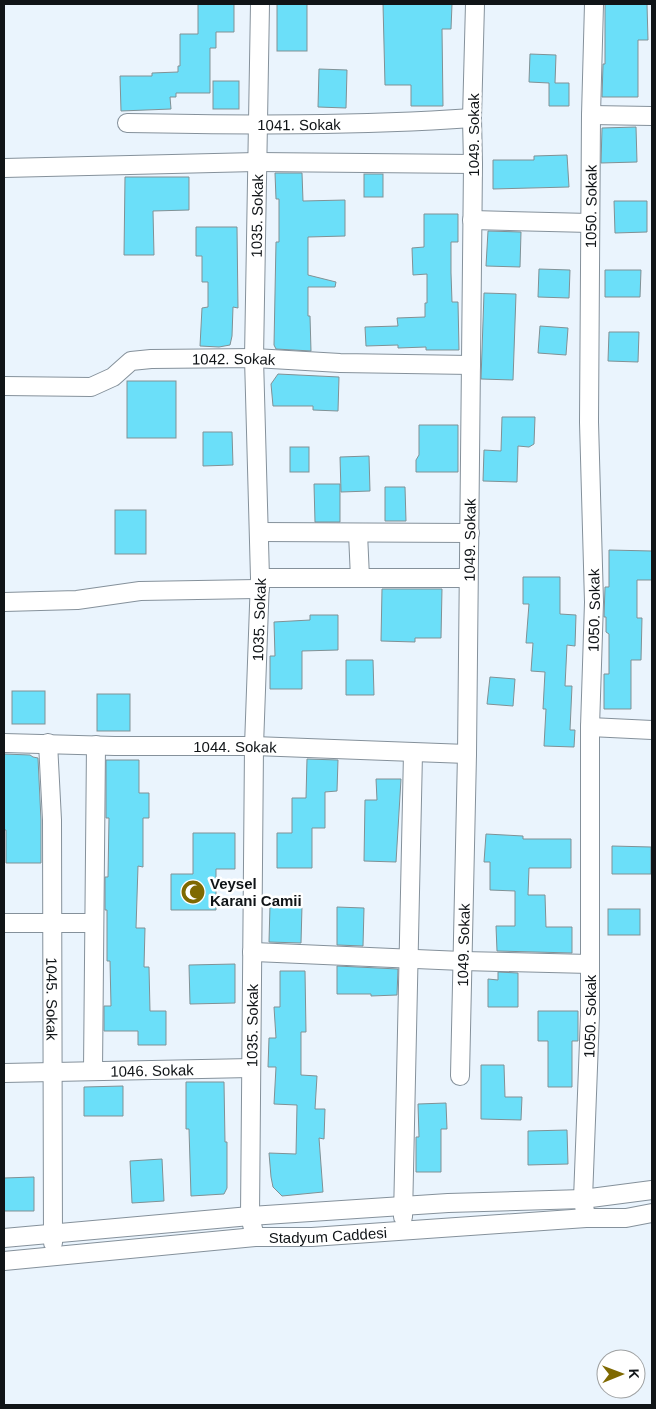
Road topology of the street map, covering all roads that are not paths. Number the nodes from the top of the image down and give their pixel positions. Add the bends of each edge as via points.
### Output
1 (260, 4) edge
2 (475, 4) edge
3 (594, 4) edge
4 (591, 114) junction
5 (652, 116) edge
6 (472, 118) junction
7 (127, 123) dead end
8 (257, 125) junction
9 (258, 162) junction
10 (473, 164) junction
11 (4, 168) edge
12 (472, 220) junction
13 (590, 223) junction
14 (254, 358) junction
15 (471, 365) junction
16 (4, 386) edge
17 (260, 532) junction
18 (358, 533) junction
19 (470, 533) junction
20 (360, 578) junction
21 (468, 578) junction
22 (260, 583) junction
23 (4, 602) edge
24 (590, 727) junction
25 (652, 730) edge
26 (4, 743) edge
27 (48, 743) junction
28 (96, 745) junction
29 (254, 746) junction
30 (412, 753) junction
31 (468, 754) junction
32 (52, 922) junction
33 (4, 923) edge
34 (94, 923) junction
35 (252, 952) junction
36 (408, 958) junction
37 (462, 961) junction
38 (590, 964) junction
39 (250, 1068) junction
40 (93, 1071) junction
41 (52, 1072) junction
42 (4, 1073) edge
43 (460, 1076) dead end
44 (652, 1190) edge
45 (583, 1199) junction
46 (402, 1206) junction
47 (652, 1213) edge
48 (250, 1216) junction
49 (586, 1218) junction
50 (403, 1230) junction
51 (54, 1234) junction
52 (255, 1237) junction
53 (4, 1238) edge
54 (53, 1256) junction
55 (4, 1261) edge

1 - 8 street, 1035. Sokak
2 - 6 street, 1049. Sokak
3 - 4 street, 1050. Sokak
4 - 5 street
4 - 13 street, 1050. Sokak
6 - 8 street, 1041. Sokak via 400,123
6 - 10 street, 1049. Sokak
7 - 8 street, 1041. Sokak
8 - 9 street, 1035. Sokak
9 - 10 street
9 - 11 street
9 - 14 street, 1035. Sokak
10 - 12 street, 1049. Sokak
12 - 13 street
12 - 15 street, 1049. Sokak
13 - 24 street, 1050. Sokak via 589,422 594,602
14 - 15 street, 1042. Sokak
14 - 16 street, 1042. Sokak via 131,361 113,377 91,387
14 - 17 street, 1035. Sokak
15 - 19 street, 1049. Sokak
17 - 18 street
17 - 22 street, 1035. Sokak
18 - 19 street
18 - 20 street
19 - 21 street, 1049. Sokak
20 - 21 street
20 - 22 street
21 - 31 street, 1049. Sokak
22 - 23 street via 140,591 77,600
22 - 29 street, 1035. Sokak
24 - 25 street
24 - 38 street, 1050. Sokak
26 - 27 street, 1044. Sokak
27 - 28 street, 1044. Sokak
27 - 32 street, 1045. Sokak
28 - 29 street, 1044. Sokak
28 - 34 street
29 - 30 street, 1044. Sokak
29 - 35 street, 1035. Sokak
30 - 31 street, 1044. Sokak
30 - 36 street
31 - 37 street, 1049. Sokak
32 - 33 street
32 - 34 street
32 - 41 street, 1045. Sokak
34 - 40 street
35 - 36 street
35 - 39 street, 1035. Sokak
36 - 37 street
36 - 46 street
37 - 38 street
37 - 43 street, 1049. Sokak
38 - 45 street, 1050. Sokak
39 - 40 street, 1046. Sokak
39 - 48 street, 1035. Sokak
40 - 41 street, 1046. Sokak
41 - 42 street, 1046. Sokak
41 - 51 street, 1045. Sokak
44 - 45 street
45 - 46 street
45 - 49 street, 1050. Sokak
46 - 48 street
46 - 50 street
47 - 49 street, Stadyum Caddesi via 626,1218
48 - 51 street
48 - 52 street, 1035. Sokak
49 - 50 street, Stadyum Caddesi
50 - 52 street, Stadyum Caddesi via 312,1237
51 - 53 street
51 - 54 street, 1045. Sokak
52 - 54 street, Stadyum Caddesi
54 - 55 street, Stadyum Caddesi

